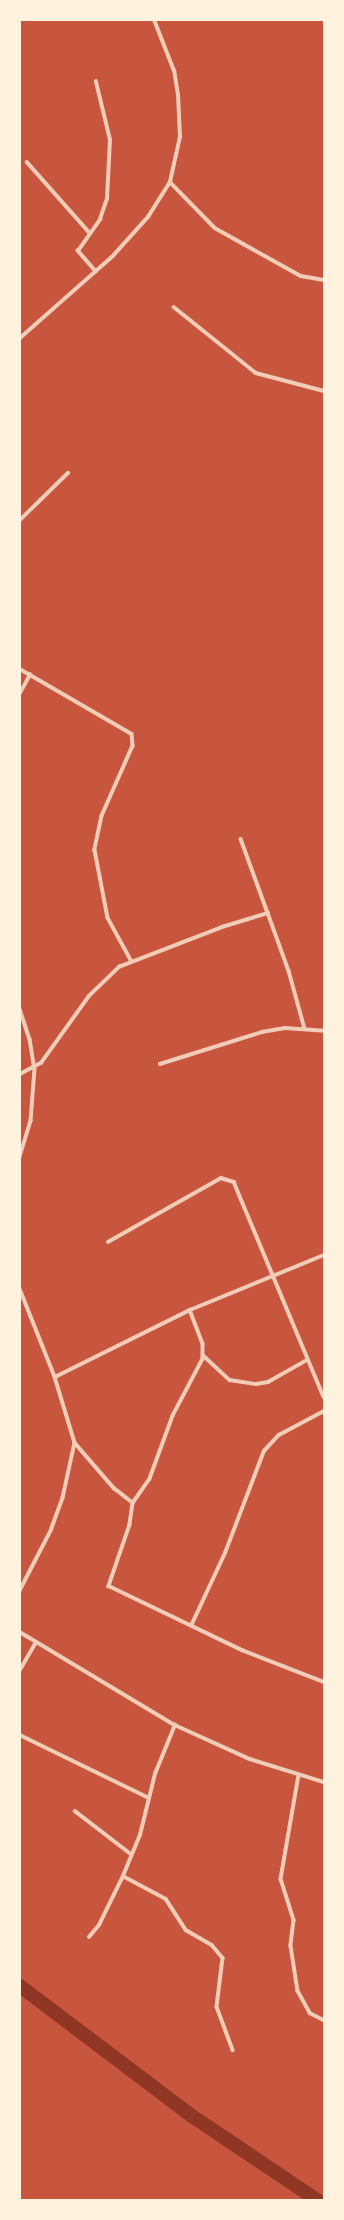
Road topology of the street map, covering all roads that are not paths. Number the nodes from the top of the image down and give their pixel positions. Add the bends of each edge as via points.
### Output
1 (154, 20) edge
2 (96, 82) dead end
3 (27, 162) dead end
4 (170, 182) junction
5 (90, 233) junction
6 (96, 272) junction
7 (324, 280) edge
8 (174, 307) dead end
9 (20, 338) edge
10 (324, 391) edge
11 (68, 473) dead end
12 (20, 520) edge
13 (20, 669) edge
14 (30, 675) junction
15 (20, 693) edge
16 (240, 839) dead end
17 (268, 914) junction
18 (131, 960) junction
19 (20, 1009) edge
20 (305, 1029) junction
21 (324, 1031) edge
22 (160, 1064) dead end
23 (35, 1069) junction
24 (26, 1072) junction
25 (20, 1074) edge
26 (20, 1078) edge
27 (20, 1157) edge
28 (108, 1242) dead end
29 (324, 1255) edge
30 (271, 1276) junction
31 (20, 1289) edge
32 (190, 1310) junction
33 (204, 1356) junction
34 (307, 1360) junction
35 (55, 1377) junction
36 (324, 1396) edge
37 (324, 1411) edge
38 (75, 1442) junction
39 (133, 1503) junction
40 (20, 1591) edge
41 (191, 1626) junction
42 (20, 1632) edge
43 (36, 1642) junction
44 (20, 1670) edge
45 (324, 1682) edge
46 (175, 1725) junction
47 (20, 1735) edge
48 (299, 1775) junction
49 (324, 1782) edge
50 (147, 1797) junction
51 (75, 1811) dead end
52 (131, 1854) junction
53 (122, 1876) junction
54 (89, 1937) dead end
55 (324, 2020) edge
56 (234, 2050) dead end

1 - 4 street via 174,71 178,95 180,137
2 - 5 street via 108,129 110,162 104,211
3 - 5 street
4 - 6 street via 148,217
4 - 7 street via 215,228 301,276
5 - 6 street via 78,251
6 - 9 street
8 - 10 street via 256,373
11 - 12 street
13 - 14 street
14 - 15 street
14 - 18 street via 132,734 133,746 102,816 94,850 108,918
16 - 17 street
17 - 18 street
17 - 20 street via 289,971
18 - 23 street via 89,996
19 - 23 street via 30,1039
20 - 21 street
20 - 22 street via 256,1033
23 - 24 street
23 - 27 street via 31,1121
24 - 25 street
24 - 26 street
28 - 30 street via 221,1178 228,1178 239,1189
29 - 30 street
30 - 32 street
30 - 34 street
31 - 35 street
32 - 33 street via 203,1344
32 - 35 street
33 - 34 street via 230,1380 256,1384 268,1382
33 - 39 street via 173,1416 150,1479
34 - 36 street
35 - 38 street
37 - 41 street via 279,1435 264,1451 225,1552
38 - 39 street via 114,1488
38 - 40 street via 63,1498 52,1530
39 - 41 street via 130,1525 109,1586
41 - 45 street
42 - 43 street
43 - 44 street
43 - 46 street
46 - 48 street via 250,1759
46 - 50 street
47 - 50 street
48 - 49 street
48 - 55 street via 280,1879 294,1920 291,1946 298,1991 310,2013
50 - 52 street
51 - 52 street
52 - 53 street
53 - 54 street via 99,1925
53 - 56 street via 166,1899 186,1930 212,1945 223,1958 217,2007

